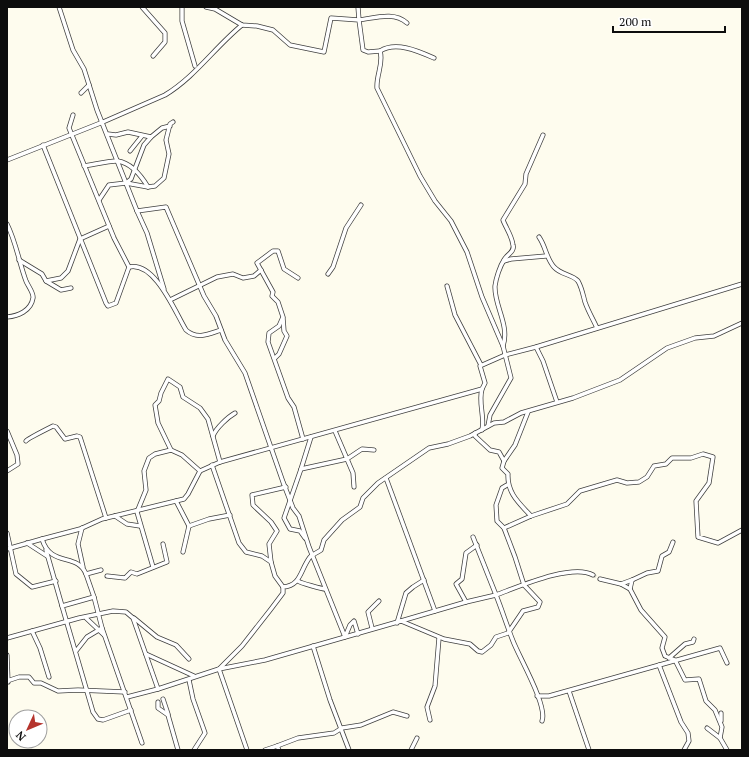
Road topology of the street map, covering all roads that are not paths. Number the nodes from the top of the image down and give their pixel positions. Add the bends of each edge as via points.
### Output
1 (59, 7) edge
2 (142, 7) edge
3 (182, 7) edge
4 (206, 7) edge
5 (358, 7) edge
6 (359, 20) junction
7 (407, 22) dead end
8 (242, 25) junction
9 (380, 51) junction
10 (153, 56) dead end
11 (434, 58) dead end
12 (195, 66) dead end
13 (89, 85) junction
14 (82, 93) dead end
15 (72, 114) dead end
16 (103, 122) junction
17 (173, 122) dead end
18 (170, 126) junction
19 (72, 134) junction
20 (108, 134) junction
21 (543, 135) dead end
22 (142, 136) junction
23 (151, 137) junction
24 (43, 145) junction
25 (130, 151) dead end
26 (7, 160) edge
27 (118, 161) junction
28 (84, 166) junction
29 (134, 171) junction
30 (126, 183) junction
31 (148, 187) junction
32 (99, 200) junction
33 (361, 205) dead end
34 (138, 211) junction
35 (7, 224) edge
36 (109, 226) junction
37 (539, 238) dead end
38 (80, 239) junction
39 (546, 256) junction
40 (19, 260) junction
41 (504, 261) junction
42 (129, 267) junction
43 (261, 270) junction
44 (42, 274) junction
45 (328, 274) dead end
46 (53, 278) junction
47 (298, 278) dead end
48 (46, 281) junction
49 (200, 284) junction
50 (742, 284) edge
51 (447, 286) dead end
52 (71, 288) dead end
53 (165, 291) junction
54 (170, 300) junction
55 (7, 317) edge
56 (283, 317) junction
57 (742, 323) edge
58 (597, 328) junction
59 (221, 330) junction
60 (503, 346) junction
61 (536, 347) junction
62 (505, 355) junction
63 (275, 358) junction
64 (481, 365) junction
65 (482, 389) junction
66 (557, 402) junction
67 (528, 412) junction
68 (235, 413) dead end
69 (488, 426) junction
70 (334, 430) junction
71 (482, 430) junction
72 (7, 431) edge
73 (475, 433) junction
74 (311, 436) junction
75 (213, 437) junction
76 (303, 438) junction
77 (26, 441) dead end
78 (272, 448) junction
79 (171, 450) junction
80 (374, 450) dead end
81 (346, 459) junction
82 (504, 461) junction
83 (220, 462) junction
84 (212, 465) junction
85 (301, 469) junction
86 (7, 471) edge
87 (200, 471) junction
88 (386, 478) junction
89 (507, 485) junction
90 (286, 487) junction
91 (354, 487) dead end
92 (290, 498) junction
93 (176, 501) junction
94 (136, 512) junction
95 (230, 515) junction
96 (115, 516) junction
97 (530, 516) junction
98 (106, 518) junction
99 (140, 526) junction
100 (189, 526) junction
101 (82, 528) junction
102 (504, 528) junction
103 (742, 530) edge
104 (7, 533) edge
105 (473, 537) dead end
106 (42, 539) junction
107 (306, 539) junction
108 (673, 542) dead end
109 (27, 543) junction
110 (163, 544) dead end
111 (477, 546) junction
112 (9, 548) edge
113 (46, 550) junction
114 (183, 552) dead end
115 (313, 554) junction
116 (47, 556) junction
117 (271, 562) junction
118 (84, 567) junction
119 (153, 567) junction
120 (101, 570) dead end
121 (86, 574) junction
122 (592, 575) tunnel mouth
123 (107, 576) dead end
124 (600, 579) tunnel mouth
125 (424, 580) junction
126 (632, 580) junction
127 (56, 581) junction
128 (298, 581) junction
129 (621, 584) junction
130 (524, 585) junction
131 (283, 587) junction
132 (325, 589) junction
133 (630, 589) junction
134 (496, 595) junction
135 (94, 597) junction
136 (379, 601) dead end
137 (466, 602) junction
138 (62, 606) junction
139 (435, 611) junction
140 (99, 615) junction
141 (86, 618) junction
142 (133, 618) junction
143 (399, 622) junction
144 (67, 623) junction
145 (102, 628) junction
146 (372, 628) junction
147 (98, 630) junction
148 (510, 630) junction
149 (32, 631) junction
150 (104, 634) junction
151 (358, 634) junction
152 (345, 637) junction
153 (7, 638) edge
154 (439, 638) junction
155 (694, 639) dead end
156 (314, 646) junction
157 (76, 651) junction
158 (146, 654) junction
159 (7, 655) edge
160 (669, 658) junction
161 (189, 659) dead end
162 (675, 660) junction
163 (727, 663) dead end
164 (659, 665) junction
165 (219, 670) junction
166 (194, 676) junction
167 (49, 677) dead end
168 (189, 680) junction
169 (7, 681) edge
170 (158, 689) junction
171 (86, 690) junction
172 (568, 690) junction
173 (125, 692) junction
174 (537, 696) junction
175 (127, 697) junction
176 (162, 699) dead end
177 (158, 702) dead end
178 (131, 710) junction
179 (722, 713) dead end
180 (168, 715) junction
181 (407, 716) dead end
182 (430, 720) dead end
183 (542, 721) dead end
184 (721, 724) junction
185 (342, 728) junction
186 (707, 728) dead end
187 (417, 738) dead end
188 (720, 738) junction
189 (142, 743) dead end
190 (278, 748) edge
191 (178, 750) edge
192 (194, 750) edge
193 (247, 750) edge
194 (265, 750) edge
195 (349, 750) edge
196 (411, 750) edge
197 (589, 750) edge
198 (684, 750) edge
199 (727, 750) edge

1 - 13 street via 73,50 84,69
2 - 10 street via 165,33 164,42
3 - 12 street via 182,21
4 - 8 street via 215,9
5 - 6 street
6 - 7 street via 390,16 402,18
6 - 8 street via 331,18 324,52 290,45 279,34 264,27
6 - 9 street via 363,50
8 - 16 street via 173,89
9 - 11 street via 402,47
9 - 60 street via 382,58 376,79 377,88 420,176 451,221 467,252 482,297
13 - 14 street
13 - 16 street
15 - 19 street
16 - 19 street
16 - 20 street
17 - 18 street
18 - 23 street via 162,128
18 - 31 street via 166,140 169,154 164,178 155,186
19 - 24 street
19 - 28 street
20 - 22 street via 128,132
20 - 27 street
21 - 41 street via 526,174 525,184 503,218 513,245 512,252
22 - 23 street
22 - 25 street
23 - 29 street via 144,145
24 - 26 street
24 - 38 street
27 - 28 street
27 - 29 street via 127,164
27 - 30 street
28 - 32 street
29 - 30 street via 131,180
29 - 31 street
30 - 31 street
30 - 32 street via 109,185
30 - 34 street
32 - 36 street
33 - 45 street via 346,228 333,267
34 - 49 street via 166,207
34 - 53 street
35 - 40 street
36 - 38 street
36 - 42 street
37 - 39 street
38 - 42 street via 108,306 116,303
38 - 46 street via 68,271 61,278
39 - 41 street
39 - 58 street via 559,271 577,280
40 - 44 street
40 - 55 street via 33,299 18,316
41 - 60 street via 495,286 506,336
42 - 53 street via 139,266 145,269
43 - 47 street via 257,263 273,251 278,251 284,269
43 - 49 street via 254,276 243,278 233,274
43 - 56 street
44 - 46 street
44 - 48 street
46 - 48 street
48 - 52 street via 61,290
49 - 54 street
49 - 59 street
50 - 58 street
51 - 64 street via 455,315
53 - 54 street
54 - 59 street via 189,333 199,336
56 - 63 street via 287,336
56 - 63 street via 279,326 268,335 269,346
57 - 66 street via 714,336 695,338 673,345 620,380
58 - 61 street
59 - 78 street via 245,374
60 - 62 street
61 - 62 street
61 - 66 street
62 - 64 street
62 - 69 street via 512,378 490,415
63 - 76 street
64 - 65 street via 479,368 485,386
65 - 70 street
65 - 71 street
66 - 67 street
67 - 69 street
67 - 82 street via 515,445
68 - 75 street via 226,418 225,424 215,431
69 - 71 street
70 - 74 street
70 - 81 street
71 - 73 street
72 - 86 street via 18,464
73 - 82 street via 490,450 499,452
73 - 88 street via 448,444 429,448
74 - 76 street
74 - 85 street
75 - 79 street via 208,418 200,408 183,397 180,387 168,379 155,405 158,423
75 - 83 street
76 - 78 street
77 - 98 street via 53,426 65,439 80,437
78 - 83 street
78 - 90 street
79 - 87 street via 182,455
79 - 94 street via 149,458 144,471 146,490
80 - 81 street via 362,449
81 - 85 street
81 - 91 street via 353,473
82 - 89 street via 502,468 508,474
83 - 84 street
84 - 87 street
84 - 95 street
85 - 92 street
87 - 93 street via 188,494 184,499
88 - 115 street via 378,483 363,498 360,507 324,540 321,550
88 - 125 street
89 - 97 street
89 - 102 street via 502,488 496,505 497,521
90 - 92 street
90 - 117 street via 252,495 253,505 271,522 277,532 270,544
92 - 107 street
92 - 107 street via 284,518 290,529 300,531
93 - 94 street
93 - 100 street
94 - 96 street
94 - 99 street
95 - 100 street
95 - 117 street via 239,543 246,552 262,556
96 - 98 street
96 - 99 street via 127,524
97 - 102 street
97 - 103 street via 567,504 580,491 617,480 627,483 639,482 647,477 654,466 666,464 672,458 691,458 703,454 713,456 708,483 696,501 698,537 718,543
98 - 101 street
99 - 119 street
100 - 114 street
101 - 106 street
101 - 118 street via 78,544
102 - 130 street
104 - 112 street
105 - 111 street
106 - 109 street
106 - 113 street
107 - 115 street
108 - 126 street via 669,552 662,556 658,571
109 - 112 street
109 - 116 street
110 - 119 street via 168,562
111 - 134 street
111 - 137 street via 466,553 462,579 456,584
112 - 127 street via 16,574 31,586
113 - 116 street
113 - 118 street via 56,557
115 - 128 street
115 - 132 street
116 - 127 street
117 - 131 street via 275,576
118 - 121 street
119 - 123 street via 137,574 131,572 125,578
120 - 121 street
121 - 135 street
122 - 130 street via 586,572 572,572
124 - 129 street
125 - 139 street
125 - 143 street via 406,594
126 - 129 street
126 - 133 street
127 - 138 street
128 - 131 street via 291,587
128 - 132 street via 303,585 311,584
129 - 133 street
130 - 134 street
130 - 148 street via 540,602 538,607 523,611
131 - 165 street via 283,593 271,609
132 - 152 street
133 - 160 street via 641,610 665,637 662,648 665,656
134 - 137 street
134 - 148 street
135 - 138 street
135 - 140 street
136 - 146 street via 368,612
137 - 139 street
138 - 144 street
139 - 143 street
140 - 141 street
140 - 142 street via 122,611
140 - 145 street
141 - 144 street
141 - 147 street
142 - 158 street
142 - 161 street via 157,637 176,645
143 - 146 street
143 - 154 street
144 - 149 street
144 - 157 street
145 - 147 street
145 - 150 street
146 - 151 street
147 - 150 street
147 - 157 street via 87,637
148 - 154 street via 508,633 500,634 482,652 470,644
148 - 174 street
149 - 153 street
149 - 167 street
150 - 173 street
151 - 152 street
151 - 152 street via 354,621
152 - 156 street
154 - 182 street via 435,686 427,707
155 - 160 street
156 - 165 street
156 - 185 street via 330,700
157 - 171 street
158 - 166 street
158 - 170 street
159 - 169 street
160 - 162 street
162 - 163 street via 720,648
162 - 164 street
162 - 184 street via 685,680 699,679 706,702 716,710
164 - 172 street
164 - 198 street via 681,722 688,733 689,741
165 - 166 street
165 - 193 street
166 - 168 street
168 - 170 street
168 - 192 street via 205,732
169 - 171 street via 19,677 29,678 34,683 41,683 58,691
170 - 175 street
171 - 173 street
171 - 178 street via 93,712 99,720
172 - 174 street via 549,696
172 - 197 street
173 - 175 street
174 - 183 street via 542,707
175 - 178 street
176 - 180 street
177 - 180 street via 158,708
178 - 189 street
179 - 184 street
180 - 191 street
181 - 185 street via 394,712 361,725
184 - 188 street
185 - 190 street via 334,733 298,738
185 - 195 street
186 - 188 street
187 - 196 street
188 - 199 street
190 - 194 street

